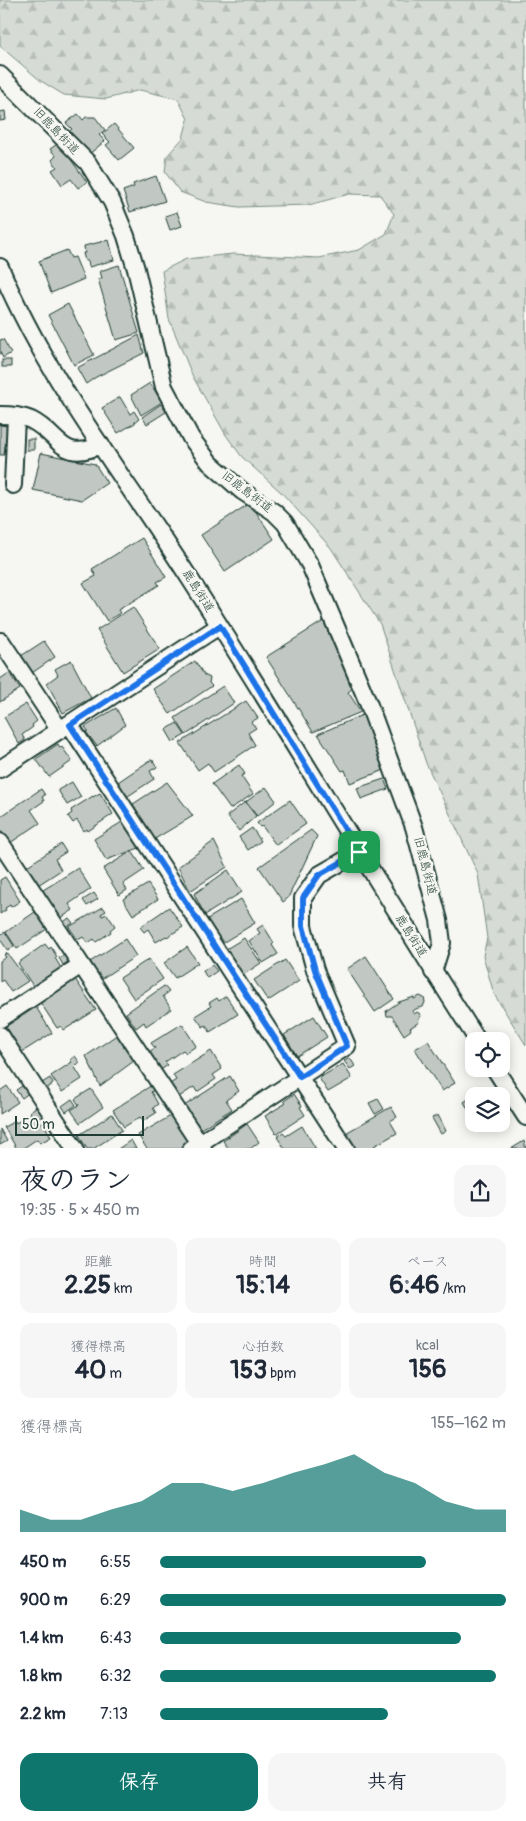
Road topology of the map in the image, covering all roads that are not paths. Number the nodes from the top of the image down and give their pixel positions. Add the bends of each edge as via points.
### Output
1 (0, 75) edge
2 (0, 268) edge
3 (0, 415) edge
4 (16, 416) junction
5 (101, 445) junction
6 (13, 485) dead end
7 (220, 626) junction
8 (1, 641) dead end
9 (65, 728) junction
10 (0, 769) edge
11 (0, 842) edge
12 (359, 852) junction
13 (81, 965) junction
14 (433, 972) junction
15 (0, 1019) edge
16 (472, 1032) edge
17 (0, 1035) edge
18 (300, 1077) junction
19 (500, 1077) edge
20 (526, 1117) edge
21 (198, 1147) edge
22 (75, 1148) edge
23 (346, 1148) edge

1 - 14 street, 旧鹿島街道 via 88,163 112,202 136,269 164,387 191,438 210,463 274,512 310,566 362,687 414,827 442,944
2 - 5 street, 鹿島街道 via 31,331
3 - 4 street
4 - 5 street via 31,420 72,451 88,451
4 - 6 street
5 - 7 street, 鹿島街道
7 - 9 street
7 - 12 street, 鹿島街道
8 - 9 street
9 - 10 street
9 - 18 street
11 - 13 street
12 - 14 street, 鹿島街道
12 - 18 street via 319,875 303,898 303,926 315,970 347,1046
13 - 15 street
13 - 21 street
14 - 16 street, 鹿島街道
17 - 22 street
18 - 21 street
18 - 23 street
19 - 20 street

